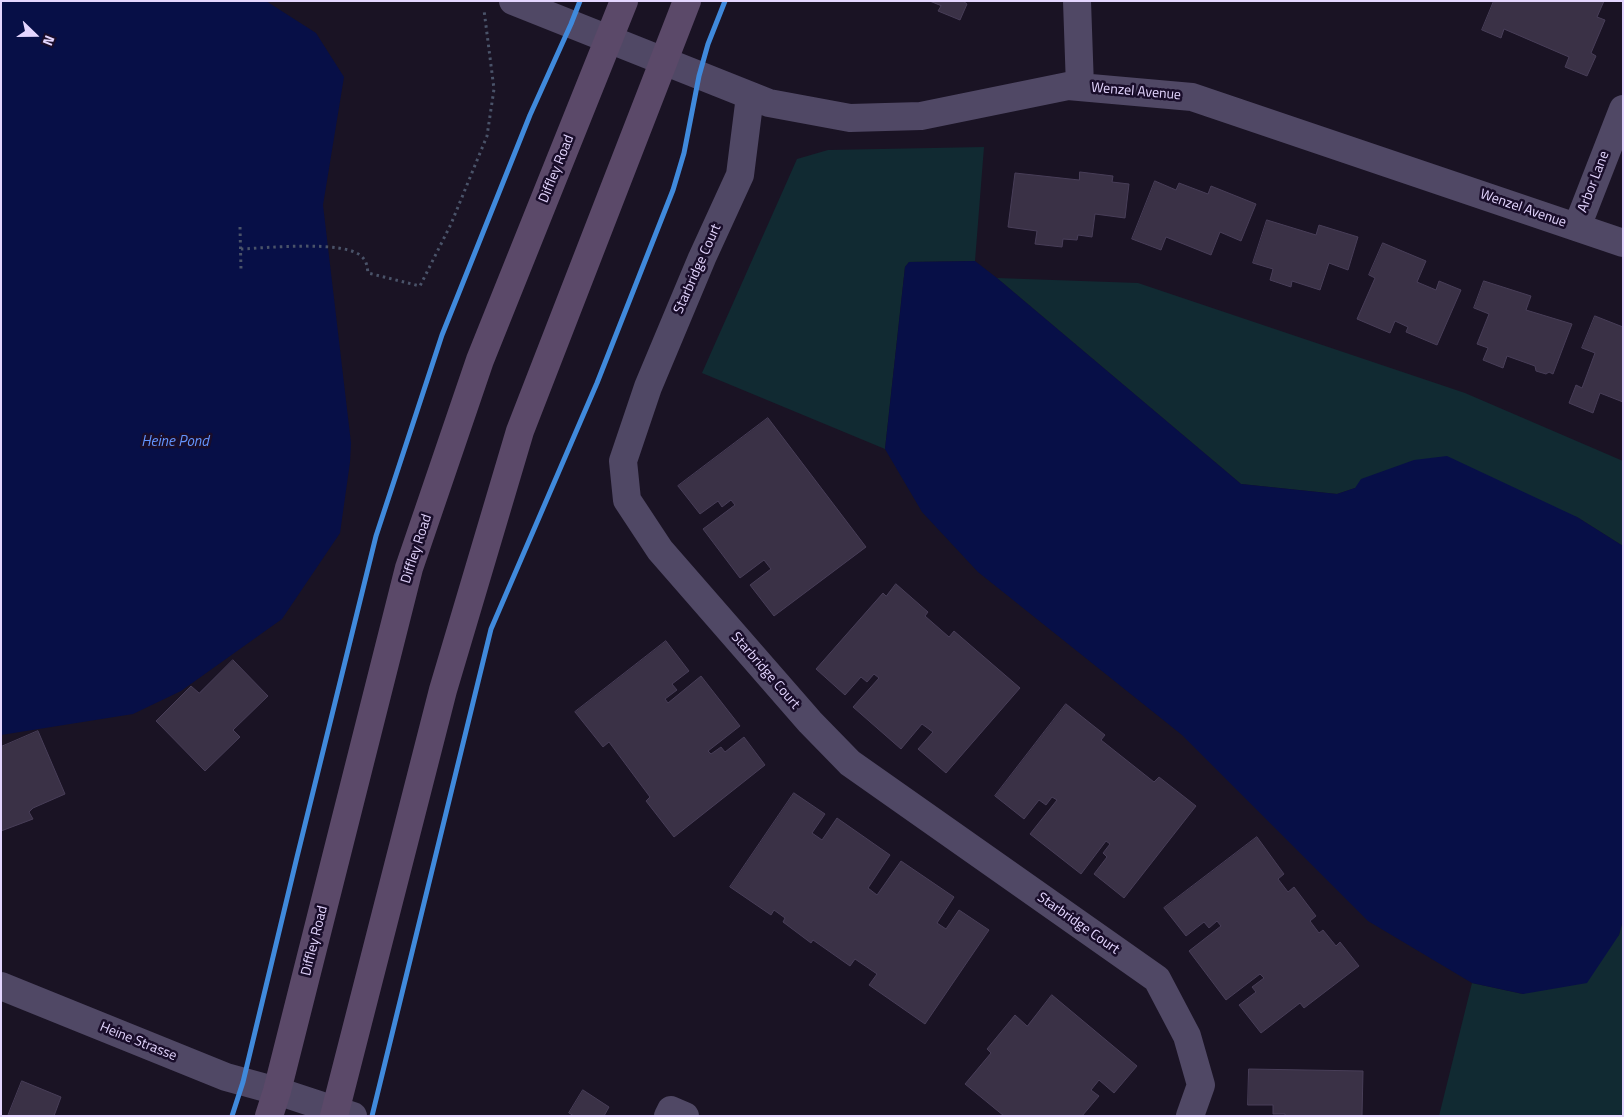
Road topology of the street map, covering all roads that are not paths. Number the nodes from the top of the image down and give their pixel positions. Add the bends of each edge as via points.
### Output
1 (513, 1) edge
2 (624, 1) edge
3 (687, 1) edge
4 (1077, 1) edge
5 (609, 40) junction
6 (651, 56) junction
7 (1080, 87) junction
8 (750, 96) junction
9 (1623, 110) edge
10 (1577, 227) junction
11 (1623, 243) edge
12 (1, 986) edge
13 (273, 1104) edge
14 (341, 1114) edge
15 (668, 1116) edge
16 (685, 1116) edge
17 (1190, 1116) edge

1 - 5 street, Wenzel Avenue
2 - 5 main road, Diffley Road
3 - 6 main road
4 - 7 street
5 - 6 street, Wenzel Avenue
5 - 13 main road, Diffley Road via 480,360 409,568
6 - 8 street, Wenzel Avenue
6 - 14 main road via 520,431 443,690
7 - 8 street, Wenzel Avenue via 1068,86 921,116 850,118 769,103
7 - 10 street, Wenzel Avenue via 1192,97
8 - 17 street, Starbridge Court via 740,175 648,388 623,461 627,500 660,550 810,722 850,763 1156,979 1186,1036 1201,1085
9 - 10 street, Arbor Lane
10 - 11 street, Wenzel Avenue
12 - 13 street, Heine Strasse via 226,1077
13 - 14 street, Heine Strasse
15 - 16 street via 671,1110

